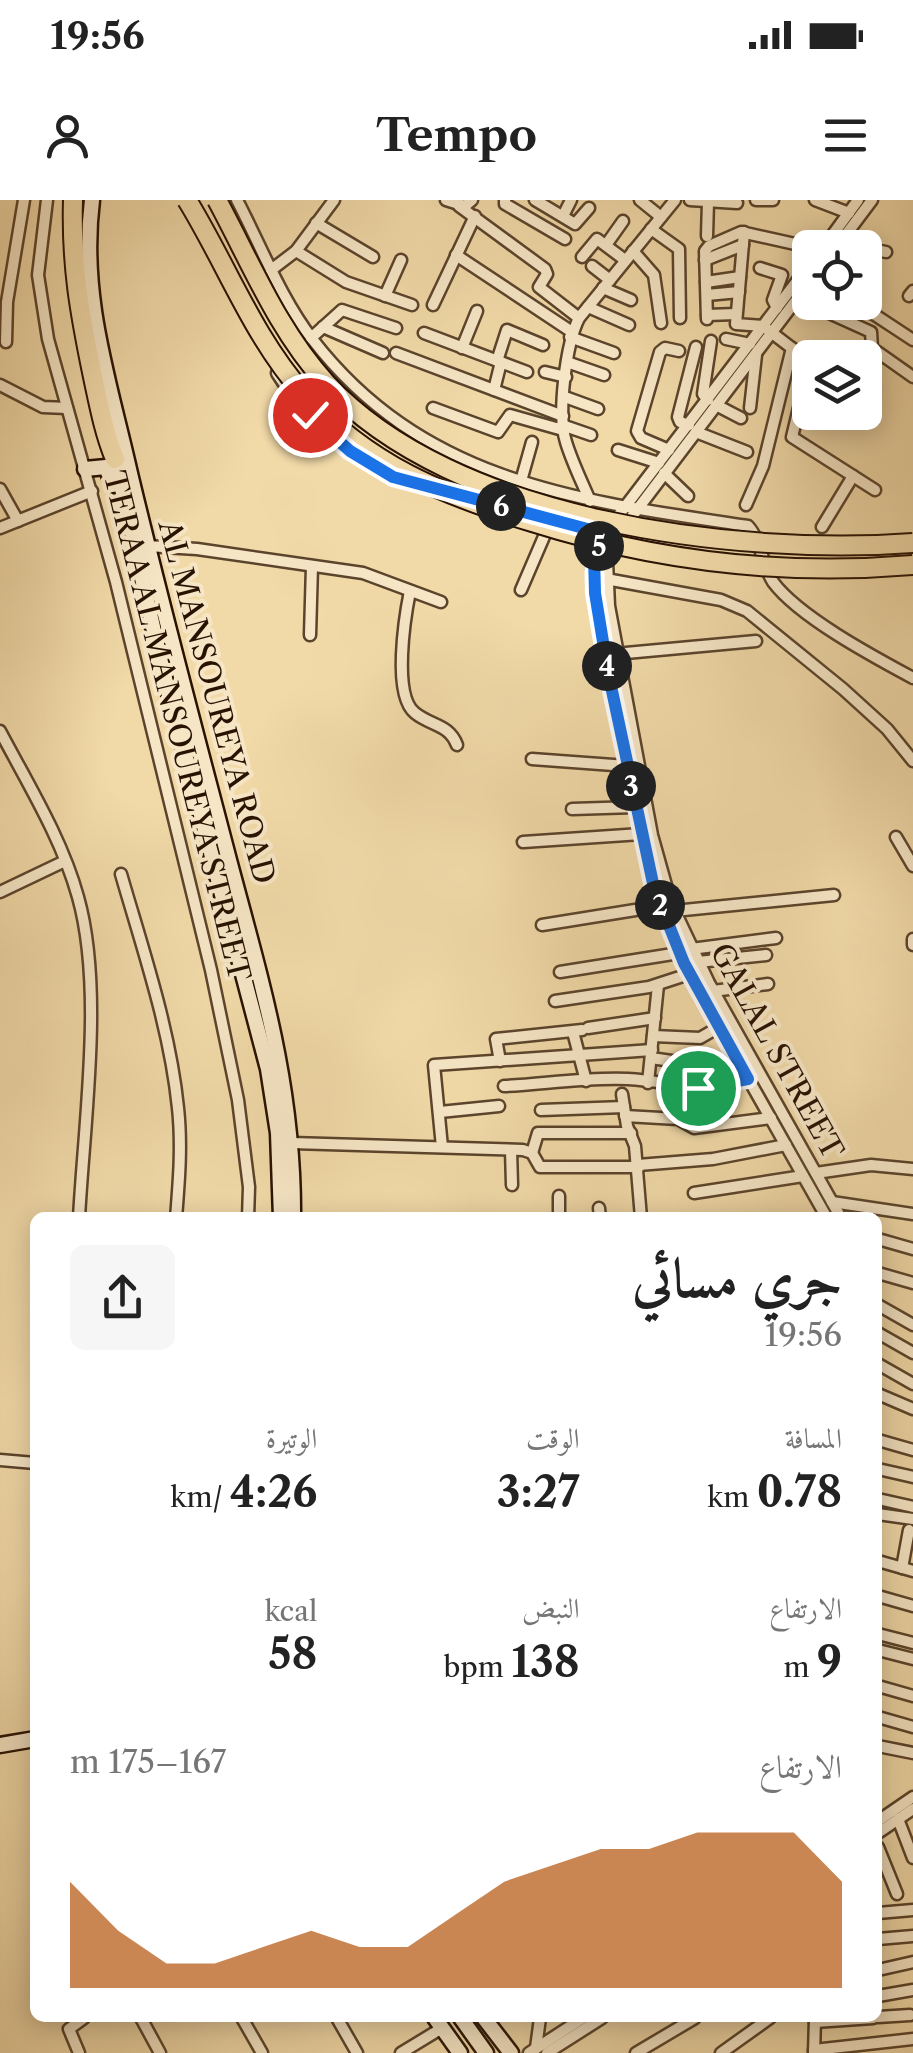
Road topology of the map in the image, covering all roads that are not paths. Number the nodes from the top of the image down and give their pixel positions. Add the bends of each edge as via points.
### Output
1 (24, 200) edge
2 (47, 200) edge
3 (74, 200) edge
4 (89, 200) edge
5 (186, 200) edge
6 (217, 200) edge
7 (237, 200) edge
8 (334, 200) edge
9 (446, 200) edge
10 (472, 200) edge
11 (505, 200) edge
12 (534, 200) edge
13 (571, 200) edge
14 (640, 200) edge
15 (675, 200) edge
16 (690, 200) edge
17 (756, 200) edge
18 (772, 200) edge
19 (815, 200) edge
20 (858, 200) edge
21 (872, 200) edge
22 (708, 202) edge
23 (738, 203) dead end
24 (458, 206) junction
25 (589, 208) dead end
26 (848, 214) junction
27 (475, 216) junction
28 (562, 216) junction
29 (661, 217) junction
30 (622, 220) dead end
31 (316, 224) junction
32 (651, 229) junction
33 (836, 230) edge
34 (849, 230) edge
35 (744, 232) junction
36 (707, 236) dead end
37 (565, 239) dead end
38 (792, 243) edge
39 (606, 245) junction
40 (743, 246) junction
41 (14, 250) junction
42 (296, 251) junction
43 (882, 251) edge
44 (39, 252) junction
45 (886, 252) dead end
46 (456, 255) junction
47 (629, 256) junction
48 (372, 258) dead end
49 (401, 260) dead end
50 (706, 260) junction
51 (760, 268) dead end
52 (271, 270) junction
53 (740, 276) junction
54 (706, 282) junction
55 (606, 284) junction
56 (792, 287) edge
57 (738, 292) junction
58 (707, 295) junction
59 (384, 296) junction
60 (631, 300) dead end
61 (792, 304) edge
62 (412, 305) dead end
63 (433, 305) dead end
64 (588, 307) junction
65 (776, 308) junction
66 (478, 312) dead end
67 (736, 314) junction
68 (579, 318) junction
69 (680, 318) dead end
70 (882, 319) edge
71 (845, 320) edge
72 (661, 323) dead end
73 (629, 325) dead end
74 (323, 327) junction
75 (396, 328) dead end
76 (768, 329) junction
77 (424, 334) dead end
78 (571, 334) junction
79 (311, 338) junction
80 (726, 339) dead end
81 (913, 340) edge
82 (6, 342) dead end
83 (711, 342) dead end
84 (543, 345) dead end
85 (696, 347) dead end
86 (462, 348) junction
87 (792, 348) joint
88 (753, 349) junction
89 (679, 351) dead end
90 (383, 353) dead end
91 (396, 353) dead end
92 (614, 354) dead end
93 (499, 362) junction
94 (567, 362) junction
95 (527, 372) dead end
96 (545, 372) dead end
97 (604, 375) dead end
98 (913, 377) edge
99 (566, 378) junction
100 (0, 386) edge
101 (494, 390) junction
102 (564, 397) junction
103 (712, 403) junction
104 (67, 408) junction
105 (433, 408) dead end
106 (598, 408) dead end
107 (750, 408) dead end
108 (741, 418) dead end
109 (563, 424) junction
110 (692, 428) junction
111 (793, 430) edge
112 (591, 435) dead end
113 (532, 442) dead end
114 (618, 450) dead end
115 (670, 450) junction
116 (747, 452) dead end
117 (115, 459) junction
118 (467, 460) junction
119 (85, 468) junction
120 (662, 468) junction
121 (853, 476) junction
122 (520, 481) junction
123 (0, 489) edge
124 (874, 490) dead end
125 (92, 491) junction
126 (562, 493) junction
127 (455, 494) junction
128 (688, 496) dead end
129 (590, 501) junction
130 (746, 505) dead end
131 (630, 509) junction
132 (552, 520) junction
133 (18, 521) junction
134 (0, 528) edge
135 (822, 528) dead end
136 (131, 532) junction
137 (606, 534) junction
138 (618, 537) junction
139 (913, 544) edge
140 (147, 546) junction
141 (596, 551) junction
142 (609, 554) junction
143 (913, 565) edge
144 (312, 566) junction
145 (606, 578) junction
146 (410, 590) junction
147 (521, 590) dead end
148 (441, 602) dead end
149 (310, 635) dead end
150 (756, 641) dead end
151 (616, 654) junction
152 (913, 678) edge
153 (623, 720) junction
154 (0, 731) edge
155 (458, 745) dead end
156 (532, 758) dead end
157 (913, 761) edge
158 (628, 766) junction
159 (635, 806) junction
160 (572, 809) dead end
161 (641, 834) junction
162 (896, 837) dead end
163 (523, 842) dead end
164 (220, 856) junction
165 (911, 858) edge
166 (65, 860) junction
167 (653, 863) junction
168 (121, 874) dead end
169 (0, 892) edge
170 (834, 895) dead end
171 (660, 906) junction
172 (674, 910) junction
173 (542, 925) dead end
174 (776, 938) dead end
175 (685, 951) junction
176 (766, 955) dead end
177 (698, 962) junction
178 (560, 972) dead end
179 (689, 974) junction
180 (768, 984) dead end
181 (658, 985) junction
182 (713, 990) junction
183 (555, 1000) dead end
184 (655, 1018) junction
185 (719, 1027) junction
186 (581, 1030) junction
187 (653, 1036) junction
188 (651, 1054) junction
189 (579, 1056) junction
190 (500, 1061) junction
191 (699, 1065) dead end
192 (759, 1073) junction
193 (748, 1079) junction
194 (586, 1082) junction
195 (648, 1082) junction
196 (504, 1086) dead end
197 (622, 1094) dead end
198 (499, 1106) dead end
199 (541, 1110) dead end
200 (440, 1112) junction
201 (624, 1112) junction
202 (771, 1118) junction
203 (631, 1133) junction
204 (292, 1143) junction
205 (786, 1145) junction
206 (442, 1147) junction
207 (511, 1150) junction
208 (532, 1152) junction
209 (638, 1166) junction
210 (913, 1169) edge
211 (816, 1173) junction
212 (803, 1176) junction
213 (512, 1186) dead end
214 (694, 1193) dead end
215 (559, 1196) dead end
216 (832, 1202) junction
217 (79, 1212) edge
218 (176, 1212) edge
219 (248, 1212) edge
220 (281, 1212) edge
221 (293, 1212) edge
222 (559, 1212) edge
223 (642, 1212) edge
224 (824, 1212) edge
225 (838, 1212) edge
226 (913, 1214) edge
227 (882, 1240) edge
228 (913, 1249) edge
229 (882, 1275) edge
230 (913, 1284) edge
231 (882, 1307) edge
232 (913, 1325) edge
233 (882, 1335) edge
234 (913, 1354) edge
235 (882, 1366) edge
236 (913, 1384) edge
237 (882, 1396) edge
238 (913, 1410) edge
239 (882, 1441) edge
240 (913, 1450) edge
241 (0, 1460) edge
242 (30, 1463) edge
243 (882, 1470) edge
244 (913, 1477) edge
245 (882, 1501) edge
246 (913, 1507) edge
247 (882, 1515) edge
248 (911, 1525) edge
249 (882, 1563) edge
250 (907, 1570) edge
251 (882, 1597) edge
252 (913, 1606) edge
253 (882, 1635) edge
254 (913, 1643) edge
255 (882, 1651) edge
256 (913, 1659) edge
257 (882, 1687) edge
258 (913, 1696) edge
259 (882, 1718) edge
260 (913, 1727) edge
261 (30, 1742) edge
262 (0, 1745) edge
263 (882, 1747) edge
264 (913, 1753) edge
265 (913, 1797) edge
266 (913, 1809) edge
267 (882, 1818) edge
268 (898, 1819) junction
269 (882, 1830) edge
270 (882, 1857) edge
271 (913, 1858) edge
272 (896, 1894) dead end
273 (913, 1910) edge
274 (882, 1913) edge
275 (913, 1936) edge
276 (882, 1939) edge
277 (913, 1962) edge
278 (882, 1969) edge
279 (913, 1990) edge
280 (882, 1995) edge
281 (910, 2015) dead end
282 (882, 2017) edge
283 (76, 2022) edge
284 (143, 2022) edge
285 (244, 2022) edge
286 (339, 2022) edge
287 (464, 2022) edge
288 (487, 2022) edge
289 (540, 2022) edge
290 (578, 2022) edge
291 (594, 2022) edge
292 (688, 2022) edge
293 (764, 2022) edge
294 (815, 2022) edge
295 (874, 2022) edge
296 (438, 2023) edge
297 (913, 2039) edge
298 (877, 2047) edge
299 (901, 2047) edge
300 (538, 2051) edge
301 (814, 2052) edge
302 (79, 2053) edge
303 (160, 2053) edge
304 (262, 2053) edge
305 (357, 2053) edge
306 (400, 2053) edge
307 (460, 2053) edge
308 (486, 2053) edge
309 (511, 2053) edge
310 (636, 2053) edge
311 (721, 2053) edge

1 - 41 street
2 - 44 street, TERAA AL MANSOUREYA STREET
3 - 117 highway via 78,306
4 - 117 main road, AL MANSOUREYA ROAD via 83,283
4 - 140 main road, AL MANSOUREYA ROAD via 92,304
5 - 127 street via 274,367 310,415 380,471
5 - 143 highway, bridge via 251,319 296,384 352,439 404,474 585,539 672,557 806,568
6 - 139 highway, bridge via 306,359 381,431 441,466 568,510 645,528 790,546
7 - 52 street
8 - 31 street
9 - 24 street
10 - 24 street
11 - 37 street
12 - 28 street
13 - 28 street
14 - 29 street
15 - 29 street
16 - 22 street
17 - 18 street
19 - 26 street
20 - 26 street
21 - 34 street
22 - 23 street
22 - 36 street
24 - 27 street
25 - 28 street via 577,225
26 - 33 street
27 - 46 street
27 - 68 street via 546,269 540,287
29 - 32 street
30 - 39 street
31 - 42 street
31 - 48 street
32 - 47 street
32 - 69 street via 679,250
35 - 38 street
35 - 40 street
35 - 50 street via 709,246
39 - 47 street
39 - 55 street via 597,239 587,261
40 - 50 street
40 - 53 street
41 - 44 street
41 - 82 street
42 - 52 street
42 - 59 street
43 - 45 street
44 - 104 street, TERAA AL MANSOUREYA STREET via 48,339
46 - 63 street
46 - 78 street
47 - 55 street
47 - 72 street via 654,275
49 - 59 street
50 - 54 street
51 - 65 street via 782,275
52 - 79 street
53 - 54 street
53 - 57 street
54 - 58 street
55 - 60 street
55 - 64 street
56 - 65 street
57 - 58 street
57 - 67 street
58 - 67 street via 707,317
59 - 62 street
61 - 76 street
64 - 68 street
64 - 73 street
65 - 76 street
66 - 86 street
67 - 76 street via 738,325
68 - 78 street
70 - 81 street
71 - 98 street via 871,332 872,348
74 - 75 street via 346,310
74 - 79 street
74 - 90 street
76 - 87 street
76 - 88 street
77 - 86 street
78 - 92 street
78 - 94 street
79 - 118 street via 387,416
80 - 88 street
83 - 103 street via 704,394
84 - 93 street via 509,329
85 - 110 street via 678,418
86 - 93 street
87 - 130 street via 763,466
88 - 103 street
88 - 107 street
89 - 115 street via 660,352 637,430
91 - 101 street
93 - 95 street
93 - 101 street
94 - 97 street
94 - 99 street
96 - 99 street
99 - 102 street
100 - 104 street via 44,406
101 - 109 street
102 - 106 street
102 - 109 street
103 - 108 street
103 - 110 street
104 - 119 street, TERAA AL MANSOUREYA STREET
105 - 109 street via 498,432 510,415
109 - 112 street
109 - 129 street
110 - 115 street
110 - 116 street
110 - 120 street
111 - 121 street via 792,436
113 - 122 street
114 - 120 street
115 - 120 street
117 - 136 main road, AL MANSOUREYA ROAD
118 - 122 street
118 - 127 street
119 - 125 street, TERAA AL MANSOUREYA STREET
119 - 136 main road via 106,466
120 - 128 street
120 - 131 street
121 - 124 street
121 - 135 street
122 - 126 street
123 - 133 street
125 - 133 street
125 - 219 street, TERAA AL MANSOUREYA STREET via 211,970 238,1100
126 - 129 street
126 - 132 street
127 - 132 street
129 - 131 street
131 - 137 street
131 - 138 street
131 - 152 street via 748,526 766,569 791,600
132 - 137 street
132 - 147 street
133 - 134 street
136 - 164 main road, AL MANSOUREYA ROAD via 162,668
137 - 138 street
137 - 141 street
138 - 142 street
140 - 144 street
140 - 164 main road, AL MANSOUREYA ROAD
141 - 142 street
141 - 153 street, GALAL STREET via 595,593
142 - 145 street, GALAL STREET
144 - 146 street
144 - 149 street
145 - 151 street, GALAL STREET
145 - 157 street via 747,611 843,689
146 - 148 street
146 - 155 street via 402,643 409,704 448,730
150 - 151 street
151 - 153 street, GALAL STREET
153 - 158 street, GALAL STREET
153 - 167 street, GALAL STREET
154 - 166 street
156 - 158 street
158 - 159 street, GALAL STREET
159 - 160 street
159 - 161 street, GALAL STREET
161 - 163 street
161 - 167 street, GALAL STREET
162 - 165 street
164 - 204 main road, AL MANSOUREYA ROAD via 278,1048
164 - 220 main road, AL MANSOUREYA ROAD via 268,1069
166 - 169 street
166 - 217 street via 80,901 90,992
167 - 171 street, GALAL STREET
167 - 172 street, GALAL STREET
168 - 218 street via 175,1090
170 - 172 street
171 - 173 street
171 - 175 street, GALAL STREET
172 - 175 street, GALAL STREET
174 - 175 street
175 - 177 street, GALAL STREET
175 - 178 street
175 - 179 street, GALAL STREET
176 - 177 street
177 - 182 street, GALAL STREET
179 - 181 street
179 - 185 street, GALAL STREET
180 - 182 street
181 - 183 street
181 - 184 street
182 - 192 street, GALAL STREET
184 - 186 street
184 - 187 street
185 - 187 street via 700,1038
185 - 193 street, GALAL STREET
186 - 189 street
186 - 190 street via 496,1039
187 - 188 street
188 - 189 street
188 - 191 street
188 - 195 street
189 - 190 street
189 - 194 street
190 - 200 street via 434,1065
192 - 193 street
192 - 211 street, GALAL STREET
193 - 195 street via 710,1088
193 - 202 street, GALAL STREET
194 - 195 street
194 - 196 street
197 - 201 street
198 - 200 street
199 - 201 street
200 - 206 street
201 - 202 street via 678,1119 694,1128
201 - 203 street
202 - 205 street, GALAL STREET
203 - 208 street via 538,1133
203 - 209 street
204 - 206 street
204 - 221 main road, AL MANSOUREYA ROAD
205 - 209 street
205 - 212 street, GALAL STREET
206 - 207 street
207 - 208 street
207 - 213 street
208 - 209 street via 540,1166
209 - 223 street
210 - 211 street via 871,1165
211 - 216 street, GALAL STREET
212 - 214 street
212 - 224 street, GALAL STREET
215 - 222 street
216 - 225 street, GALAL STREET
216 - 226 street
227 - 228 street
229 - 230 street
231 - 232 street
233 - 234 street
235 - 236 street
237 - 238 street
239 - 240 street
241 - 242 street
243 - 244 street
245 - 246 street
247 - 248 street
248 - 250 street
249 - 250 street
251 - 252 street
253 - 254 street
255 - 256 street
257 - 258 street
259 - 260 street
261 - 262 main road
263 - 264 street
265 - 267 street
266 - 268 street
268 - 269 street
268 - 271 street
270 - 272 street
273 - 274 street
275 - 276 street
277 - 278 street
279 - 280 street
281 - 282 street
283 - 302 street via 68,2032
284 - 303 street
285 - 304 street
286 - 305 street
287 - 308 main road
288 - 309 main road
289 - 300 street
290 - 300 street
291 - 300 street
292 - 310 street
293 - 311 street
294 - 301 street
295 - 298 street
296 - 306 street
296 - 307 main road
297 - 299 street
298 - 299 street
298 - 301 street

